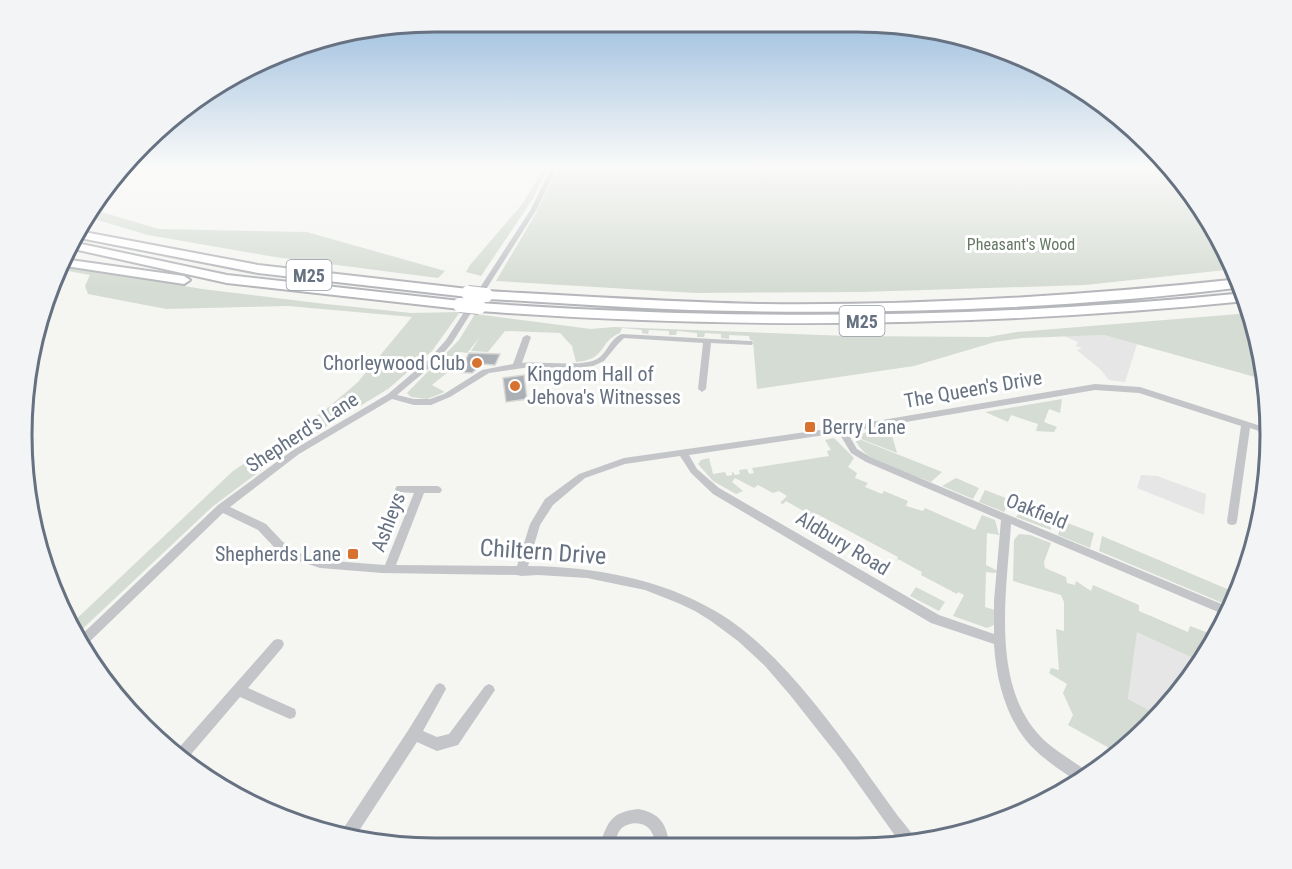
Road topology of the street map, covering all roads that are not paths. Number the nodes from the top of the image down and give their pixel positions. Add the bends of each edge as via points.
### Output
1 (535, 207) edge
2 (89, 226) edge
3 (84, 235) edge
4 (78, 247) edge
5 (150, 250) junction
6 (70, 263) edge
7 (227, 279) junction
8 (1231, 284) edge
9 (1237, 298) edge
10 (527, 338) dead end
11 (707, 340) junction
12 (749, 343) dead end
13 (516, 367) junction
14 (702, 389) dead end
15 (391, 396) junction
16 (1246, 424) junction
17 (1261, 429) edge
18 (841, 430) junction
19 (683, 453) junction
20 (400, 489) dead end
21 (420, 490) junction
22 (437, 490) dead end
23 (222, 508) junction
24 (1006, 519) junction
25 (1233, 521) dead end
26 (389, 568) junction
27 (521, 572) junction
28 (1221, 609) edge
29 (86, 638) edge
30 (1000, 641) junction
31 (278, 644) dead end
32 (440, 689) dead end
33 (239, 690) junction
34 (489, 690) dead end
35 (290, 713) dead end
36 (414, 735) junction
37 (185, 751) edge
38 (1077, 773) edge
39 (351, 829) edge
40 (903, 835) edge
41 (609, 838) edge
42 (660, 838) edge

1 - 15 street, Shepherd's Lane via 449,341
2 - 5 highway, M25 via 132,239
3 - 5 highway, M25
4 - 7 highway, M25
5 - 8 highway, M25, bridge via 258,269 486,295 690,306 839,308 1001,303
6 - 7 highway, M25 via 198,282
7 - 9 highway, M25, bridge via 479,307 686,319 850,321 1009,316
10 - 13 street
11 - 12 street
11 - 13 street via 622,336 602,359 589,364
11 - 14 street
13 - 15 street via 485,371 435,402 414,403
15 - 23 street, Shepherd's Lane via 297,452
16 - 17 street, The Queen's Drive
16 - 18 street, The Queen's Drive via 1140,390 1095,387
16 - 25 street
18 - 19 street, The Queen's Drive
18 - 24 street, Oakfield via 855,451 869,460
19 - 27 street, The Queen's Drive via 611,465 582,476 559,492 535,524
19 - 30 street, Aldbury Road via 693,471 716,491 935,619
20 - 21 street, Ashleys
21 - 22 street, Ashleys
21 - 26 street, Ashleys
23 - 26 street, Chiltern Drive via 262,527 278,544 303,559 338,566
23 - 29 street, Shepherd's Lane
24 - 28 street, Oakfield
24 - 30 street
26 - 27 street, Chiltern Drive
27 - 40 street, Chiltern Drive via 568,572 619,580 715,618 752,648 800,698
30 - 38 street via 1011,704 1030,734
31 - 33 street
32 - 36 street
33 - 35 street
33 - 37 street
34 - 36 street via 453,740 437,744
36 - 39 street
41 - 42 street via 614,826 636,814 644,815 657,826

